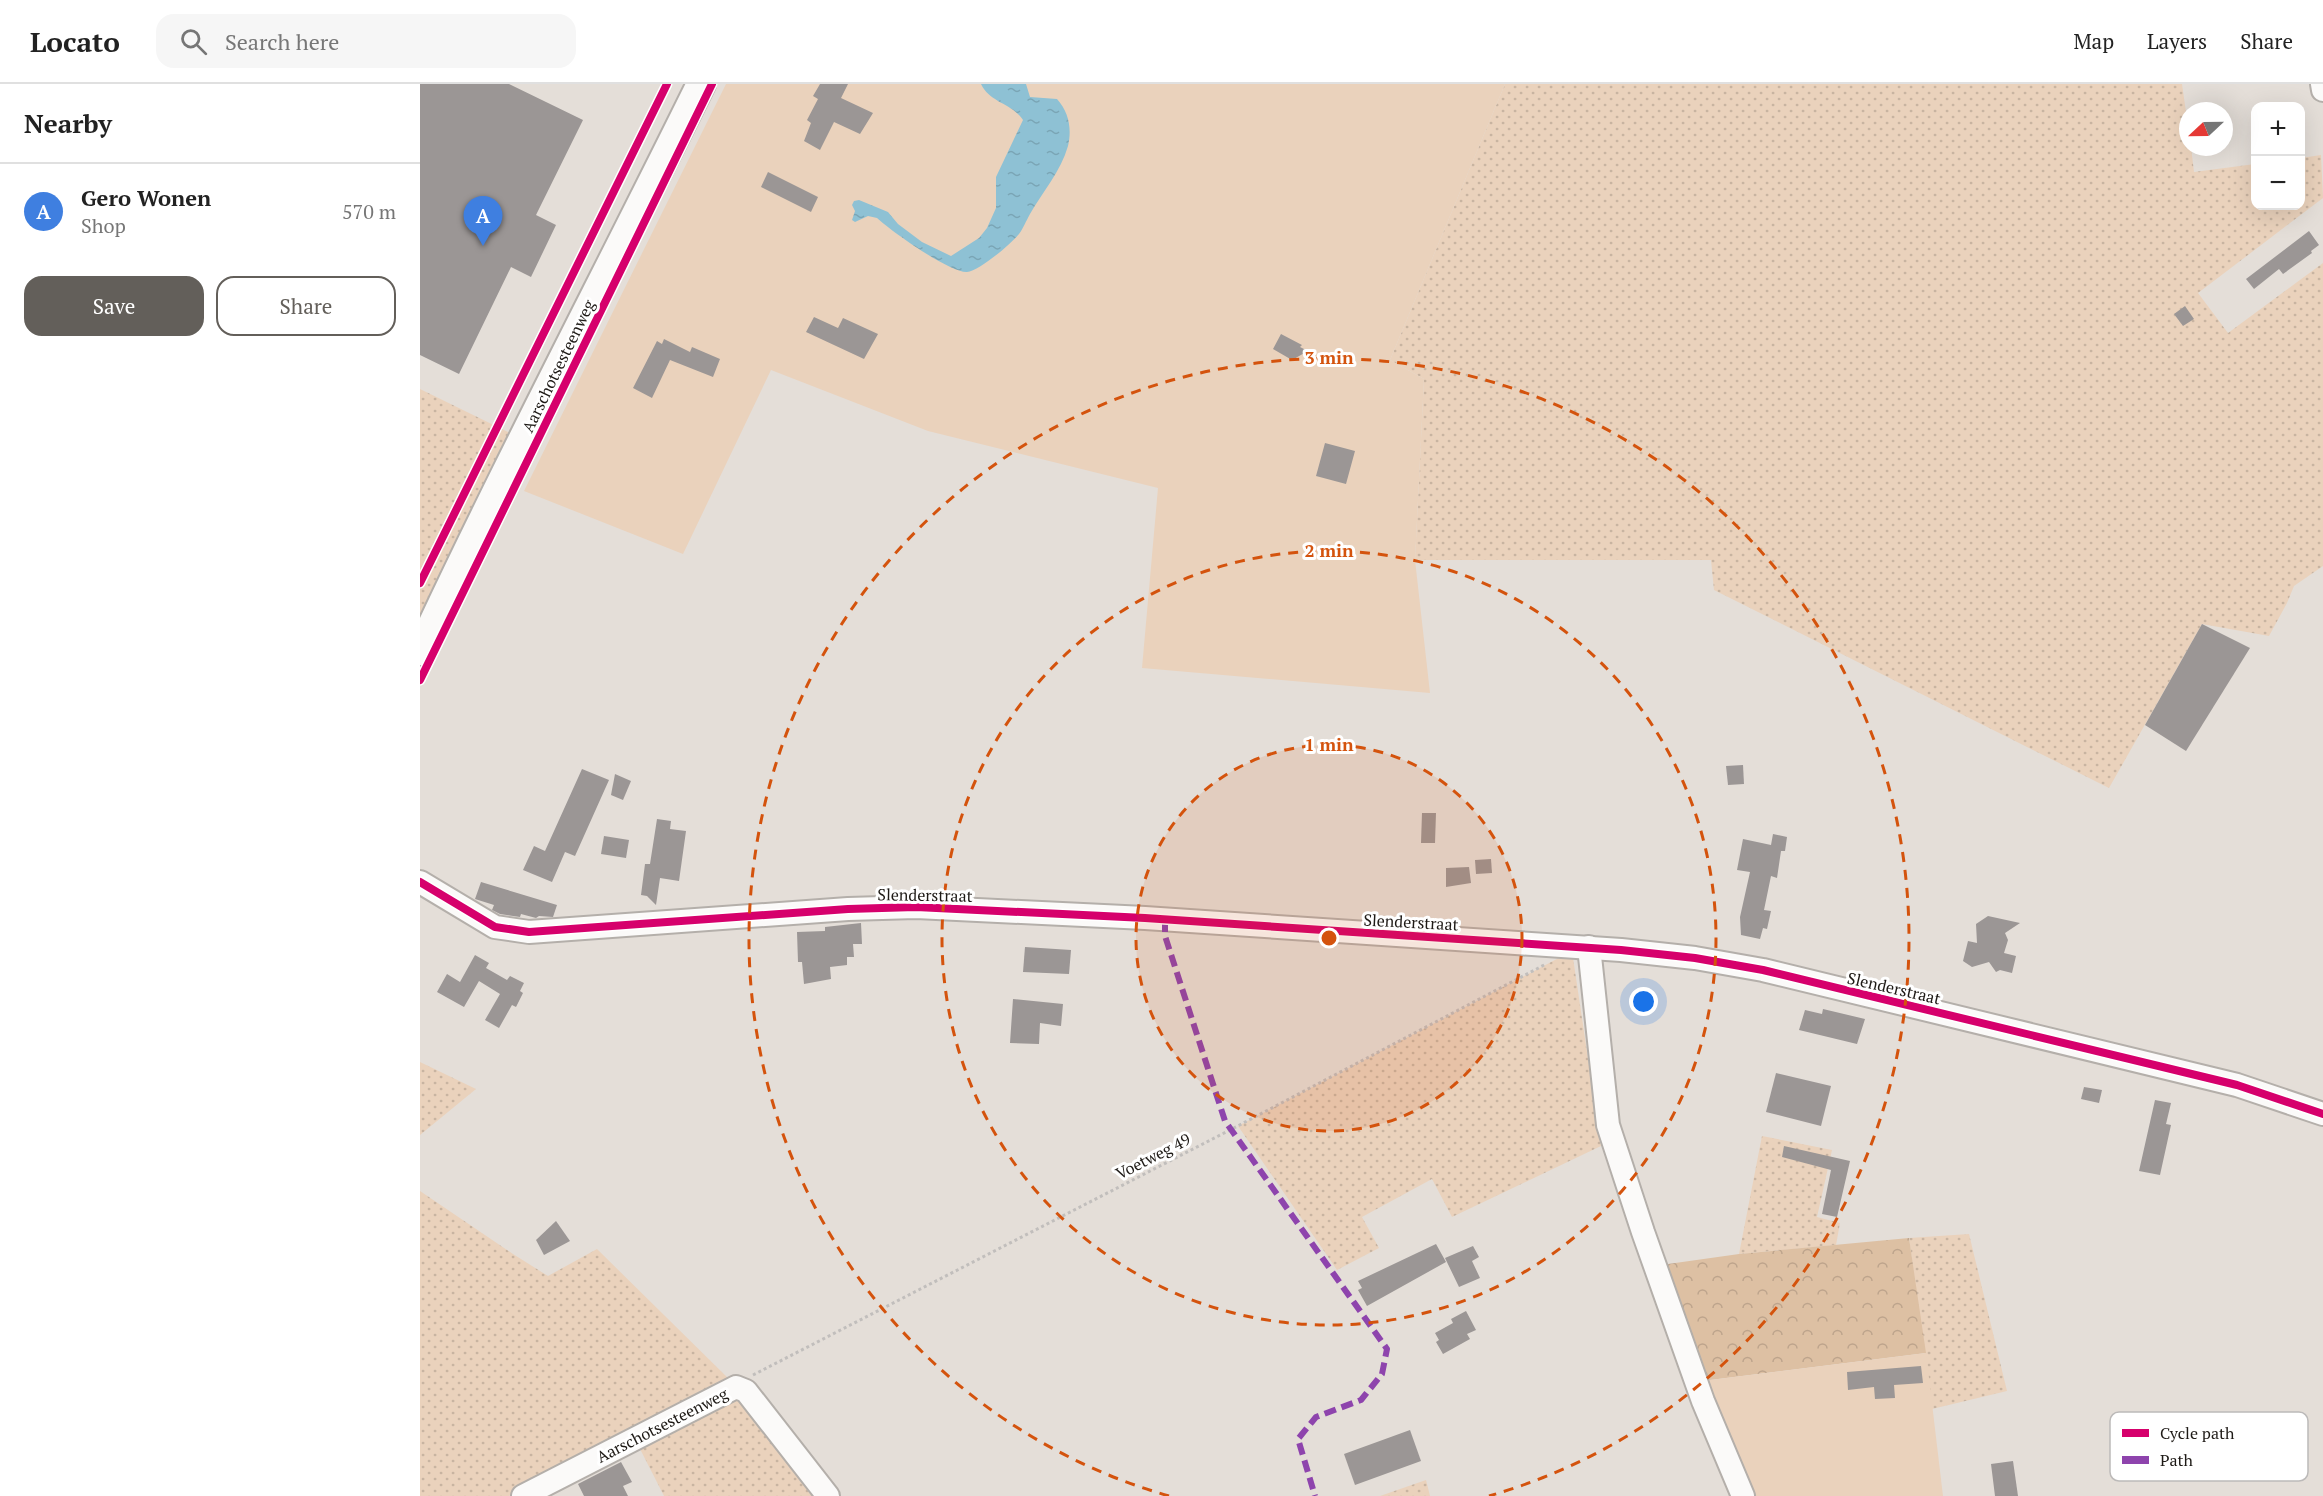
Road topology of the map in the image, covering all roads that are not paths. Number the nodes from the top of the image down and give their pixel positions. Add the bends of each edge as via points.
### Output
1 (680, 84) edge
2 (701, 84) edge
3 (2322, 84) edge
4 (2323, 90) edge
5 (420, 612) edge
6 (420, 651) edge
7 (420, 882) edge
8 (1589, 947) junction
9 (2323, 1114) edge
10 (523, 1496) edge
11 (828, 1496) edge
12 (1743, 1496) edge

1 - 5 main road, Aarschotsesteenweg
2 - 6 main road, Aarschotsesteenweg via 584,313
3 - 4 street
7 - 8 street, Slenderstraat via 495,927 528,932 848,909 916,908 1044,912
8 - 9 street, Slenderstraat via 1763,970 2237,1085
8 - 12 street via 1608,1125 1703,1401
10 - 11 street, Aarschotsesteenweg via 736,1388 746,1390

